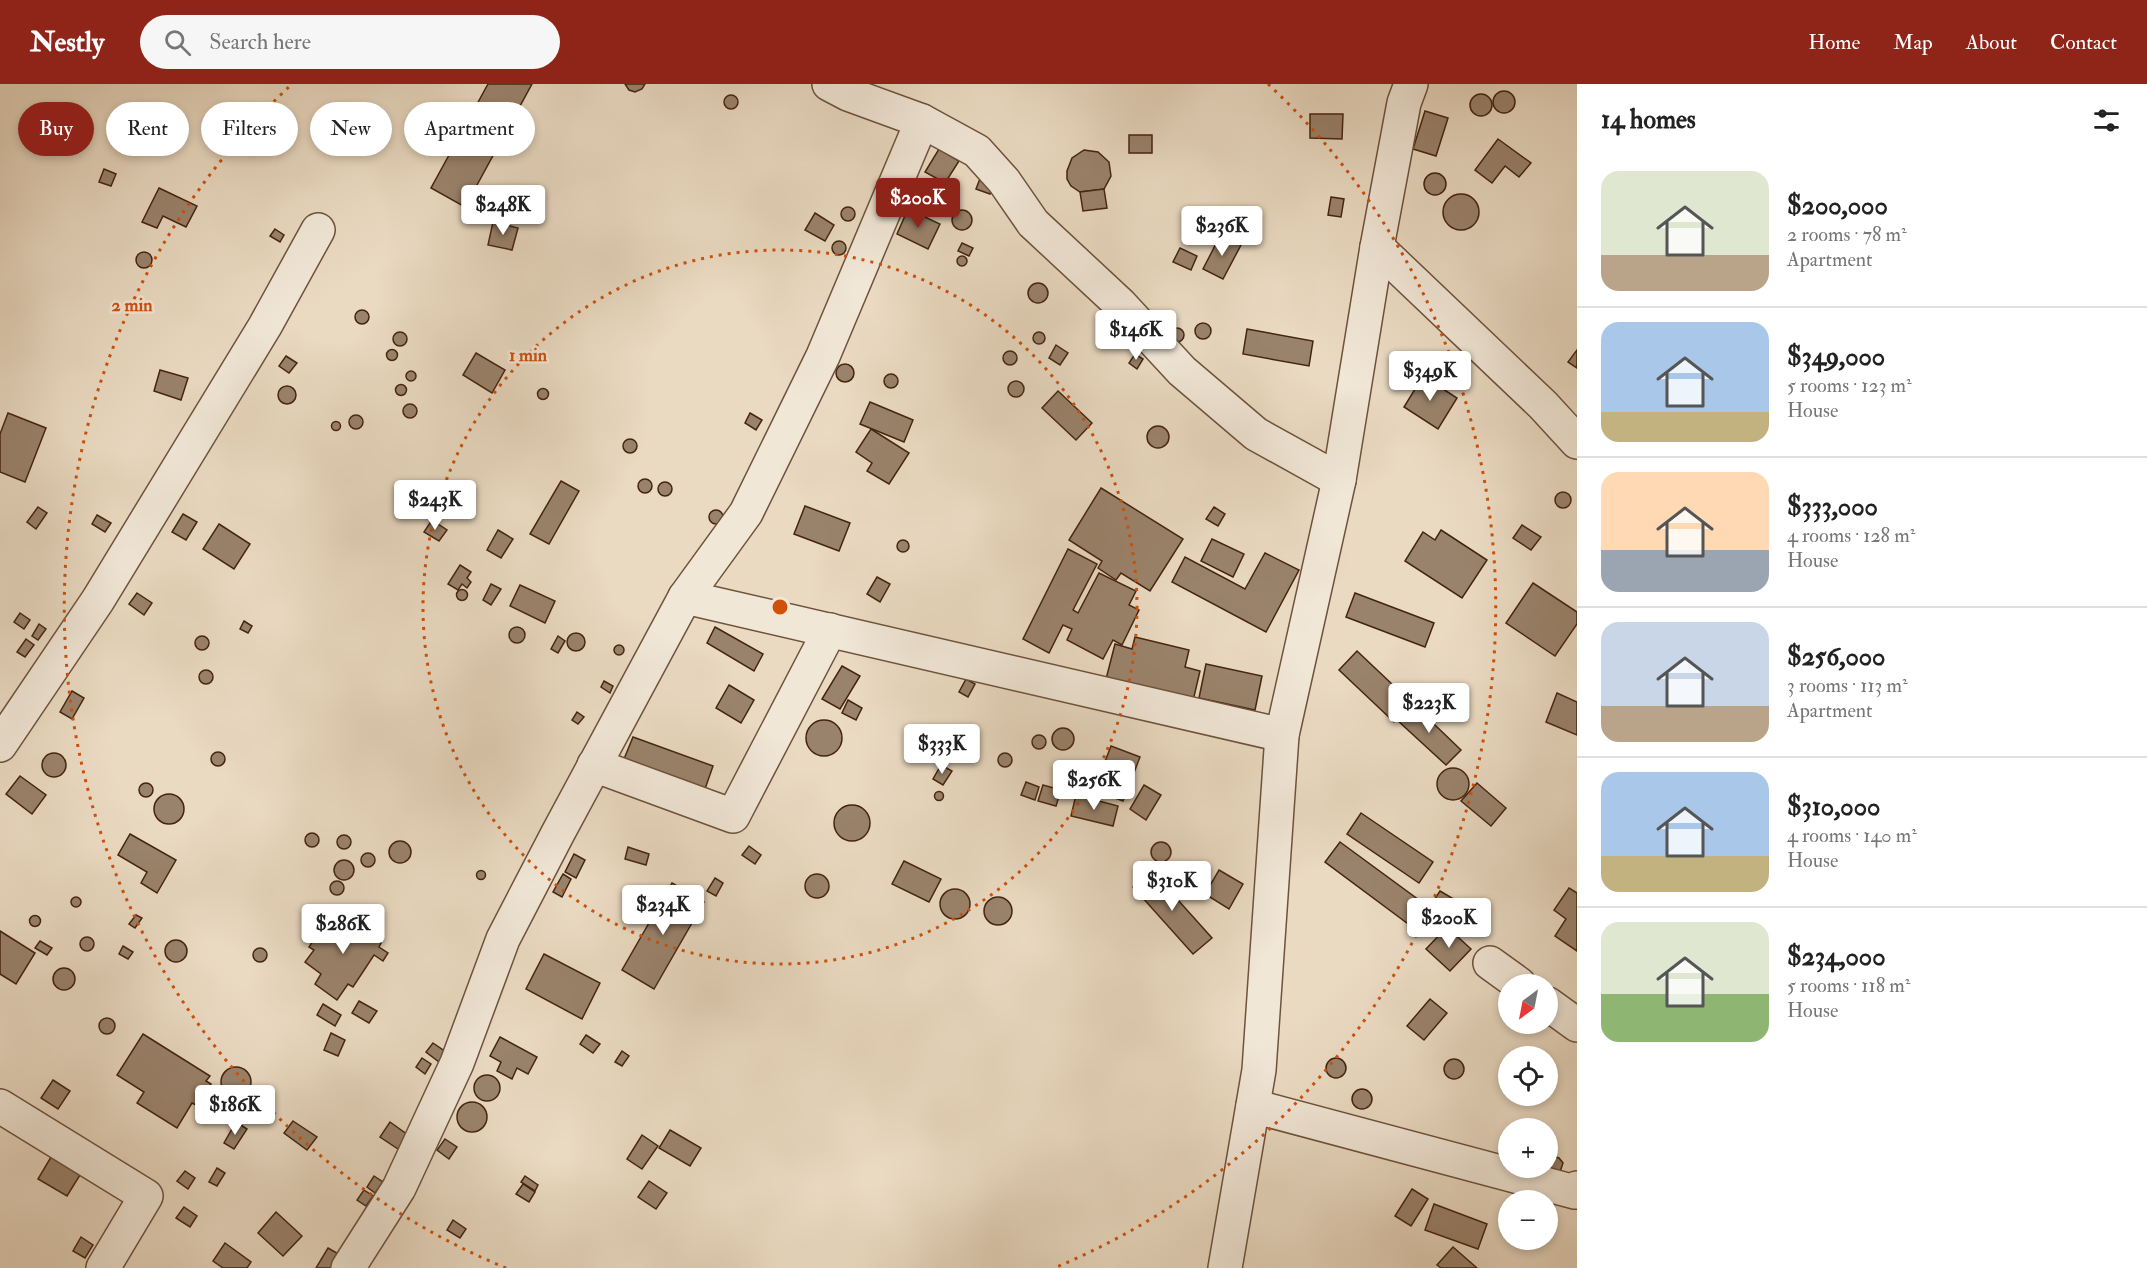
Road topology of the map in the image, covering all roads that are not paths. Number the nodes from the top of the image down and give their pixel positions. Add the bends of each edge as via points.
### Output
1 (829, 84) edge
2 (1411, 84) edge
3 (922, 121) junction
4 (318, 230) dead end
5 (1377, 247) junction
6 (1577, 442) edge
7 (1339, 480) junction
8 (685, 597) junction
9 (830, 630) junction
10 (1282, 735) junction
11 (0, 745) edge
12 (594, 765) junction
13 (1490, 963) dead end
14 (1505, 974) edge
15 (1558, 1011) edge
16 (1577, 1025) edge
17 (0, 1106) edge
18 (1253, 1106) junction
19 (1577, 1188) edge
20 (103, 1268) edge
21 (348, 1268) edge
22 (1225, 1268) edge

1 - 3 street
2 - 5 street
3 - 7 street via 977,151 1033,223 1120,304 1182,371 1256,434
3 - 8 street via 823,356 746,513
4 - 11 street via 265,326 98,600
5 - 6 street
5 - 7 street
7 - 10 street
8 - 9 street
8 - 12 street
9 - 10 street
9 - 12 street via 733,816
10 - 18 street via 1259,1070
12 - 21 street via 503,939 457,1063 399,1188
13 - 14 street
15 - 16 street
17 - 20 street via 146,1196
18 - 19 street via 1575,1192
18 - 22 street

